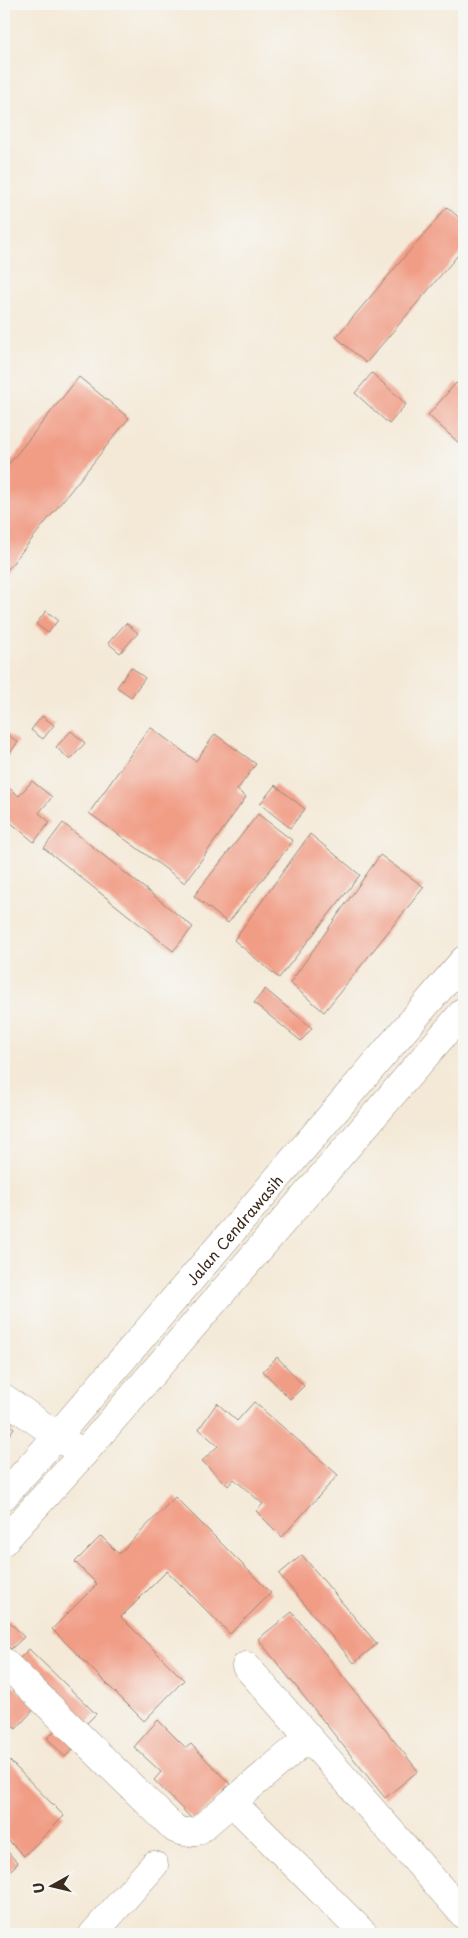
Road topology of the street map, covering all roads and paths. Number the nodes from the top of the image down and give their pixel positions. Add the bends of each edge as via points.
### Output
1 (464, 960) edge
2 (464, 1011) edge
3 (4, 1398) edge
4 (58, 1436) junction
5 (83, 1454) junction
6 (4, 1496) edge
7 (4, 1541) edge
8 (4, 1662) edge
9 (246, 1666) dead end
10 (308, 1738) junction
11 (232, 1802) junction
12 (154, 1865) dead end
13 (464, 1915) edge
14 (93, 1934) edge
15 (364, 1934) edge

1 - 4 main road, Jalan Cendrawasih
2 - 5 main road
3 - 4 main road
4 - 5 main road
4 - 6 main road, Jalan Cendrawasih
5 - 7 main road
8 - 11 main road via 175,1829 191,1833 199,1830
9 - 10 main road
10 - 11 main road
10 - 13 main road
11 - 15 main road
12 - 14 main road

